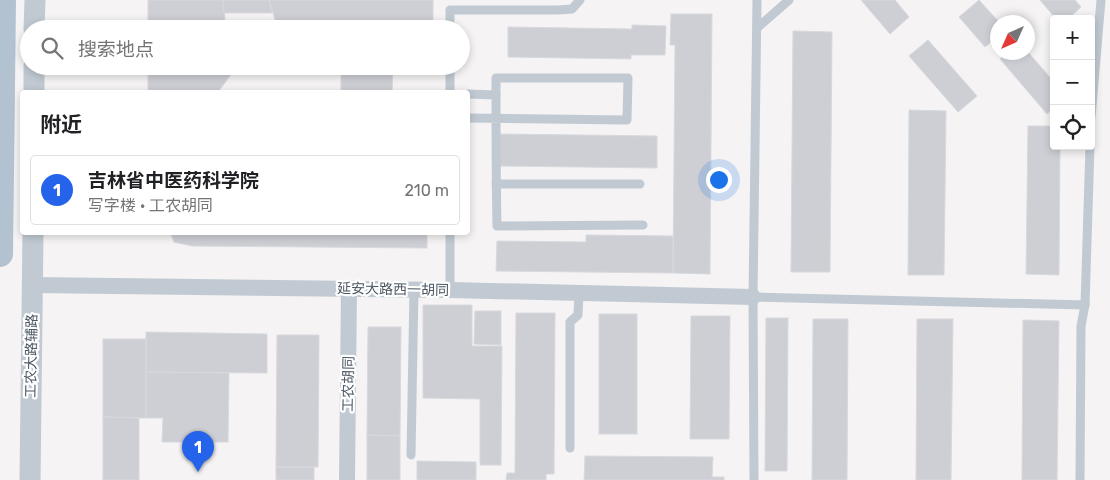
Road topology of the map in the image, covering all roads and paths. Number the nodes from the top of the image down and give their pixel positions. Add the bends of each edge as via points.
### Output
1 (3, 0) edge
2 (34, 0) edge
3 (580, 0) edge
4 (757, 0) edge
5 (789, 0) edge
6 (1101, 0) edge
7 (34, 20) edge
8 (450, 20) edge
9 (757, 28) junction
10 (34, 75) edge
11 (450, 75) edge
12 (34, 90) edge
13 (450, 90) edge
14 (470, 94) edge
15 (496, 95) junction
16 (1092, 105) edge
17 (470, 118) edge
18 (496, 119) junction
19 (1090, 150) edge
20 (496, 184) junction
21 (640, 184) dead end
22 (643, 225) dead end
23 (32, 235) edge
24 (450, 235) edge
25 (0, 254) edge
26 (32, 285) junction
27 (349, 288) junction
28 (414, 290) junction
29 (450, 290) junction
30 (579, 293) junction
31 (753, 297) junction
32 (1085, 306) junction
33 (570, 448) dead end
34 (411, 455) dead end
35 (30, 480) edge
36 (346, 480) edge
37 (754, 480) edge
38 (1080, 480) edge

1 - 25 main road
2 - 7 street
3 - 8 lane via 572,9 565,10 450,10
4 - 9 lane
5 - 9 lane
6 - 16 lane
9 - 31 lane
10 - 12 street
11 - 13 lane
14 - 15 lane
15 - 18 lane
15 - 18 lane via 496,78 628,78 627,120
17 - 18 lane
18 - 20 lane
19 - 32 lane
20 - 21 lane
20 - 22 lane via 497,226
23 - 26 street, 工农大路辅路
24 - 29 lane
26 - 27 street, 延安大路西一胡同
26 - 35 street, 工农大路辅路
27 - 28 street, 延安大路西一胡同
27 - 36 street, 工农胡同
28 - 29 street, 延安大路西一胡同
28 - 34 lane
29 - 30 street, 延安大路西一胡同
30 - 31 street, 延安大路西一胡同
30 - 33 lane via 578,315 570,322
31 - 32 lane
31 - 37 lane
32 - 38 lane via 1081,326

